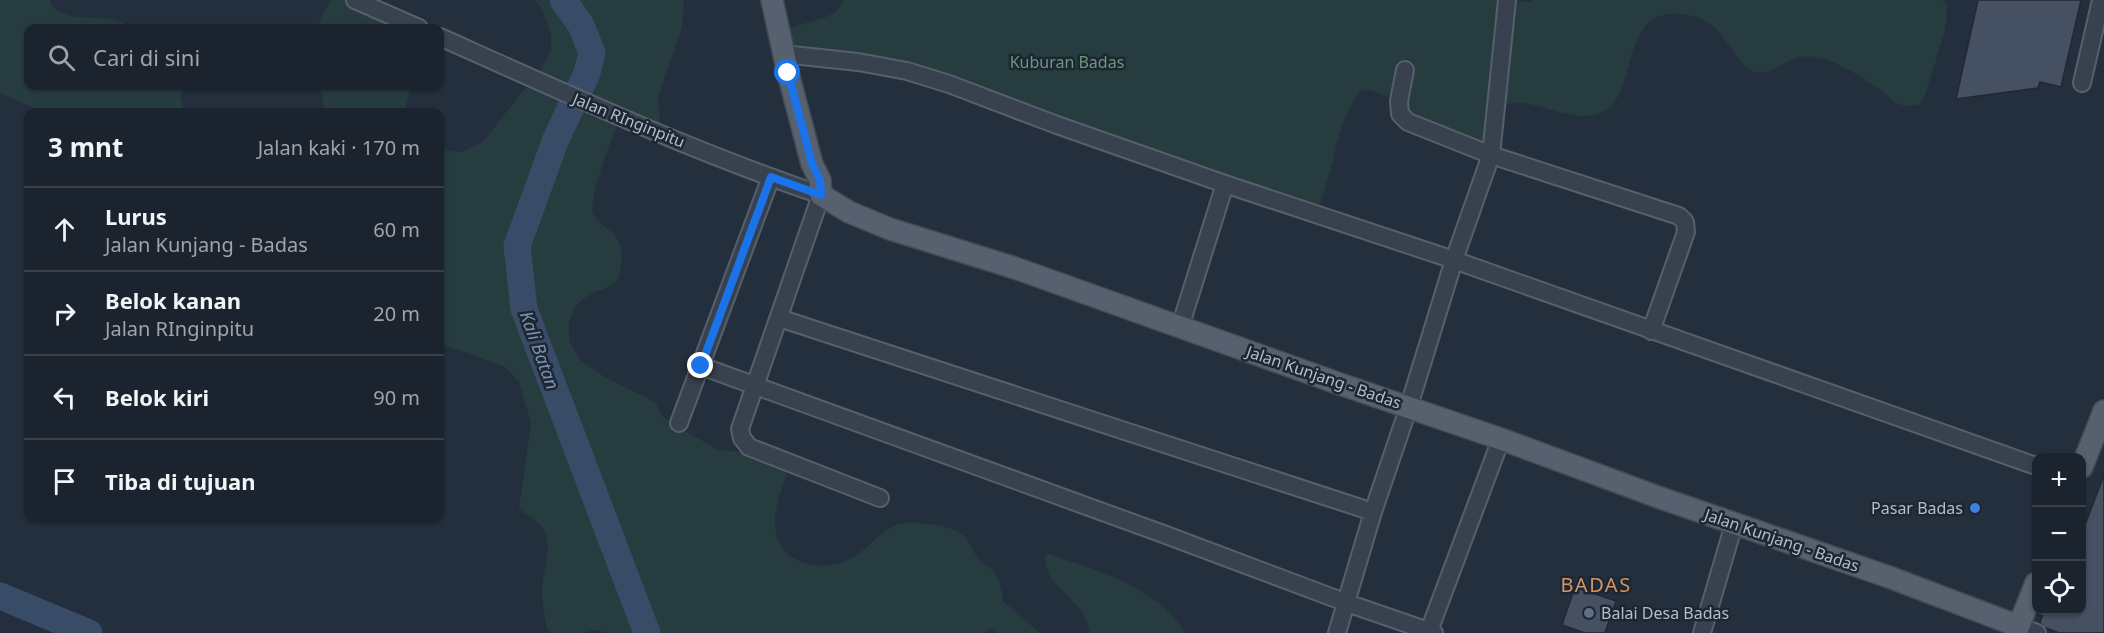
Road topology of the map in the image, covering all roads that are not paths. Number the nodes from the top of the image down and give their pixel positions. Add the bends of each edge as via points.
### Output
1 (355, 0) edge
2 (772, 0) edge
3 (1507, 0) edge
4 (2101, 0) edge
5 (410, 24) edge
6 (444, 40) edge
7 (783, 54) junction
8 (1406, 70) dead end
9 (2082, 83) dead end
10 (1491, 154) junction
11 (771, 177) junction
12 (1225, 184) junction
13 (821, 195) junction
14 (1454, 261) junction
15 (779, 318) junction
16 (1180, 327) junction
17 (1651, 331) junction
18 (701, 366) junction
19 (756, 386) junction
20 (1409, 406) junction
21 (2104, 411) edge
22 (679, 423) dead end
23 (1501, 439) junction
24 (2086, 457) edge
25 (2032, 464) edge
26 (880, 498) dead end
27 (1373, 512) junction
28 (1734, 524) junction
29 (2032, 601) edge
30 (1347, 603) junction
31 (2024, 631) edge
32 (1431, 632) edge
33 (1337, 633) edge
34 (1702, 633) edge

1 - 5 street
2 - 7 main road
3 - 10 street
4 - 9 street
6 - 11 street, Jalan RInginpitu via 620,117
7 - 12 street via 907,71
7 - 13 main road
8 - 10 street via 1399,101 1400,114 1408,122
10 - 14 street
10 - 17 street via 1679,216 1685,222 1686,232
11 - 13 street, Jalan RInginpitu
11 - 18 street
12 - 14 street
12 - 16 street
13 - 15 street
13 - 16 main road, Jalan Kunjang - Badas via 890,229 1015,268
14 - 17 street
14 - 20 street
15 - 19 street
15 - 27 street
16 - 20 main road, Jalan Kunjang - Badas
17 - 25 street
18 - 19 street
18 - 22 street
19 - 26 street via 740,429 748,447
19 - 30 street
20 - 23 main road, Jalan Kunjang - Badas
20 - 27 street
21 - 24 main road
23 - 28 main road, Jalan Kunjang - Badas
23 - 32 street
27 - 30 street
28 - 31 main road, Jalan Kunjang - Badas via 1888,577
28 - 34 street
29 - 31 main road
30 - 32 street
30 - 33 street

